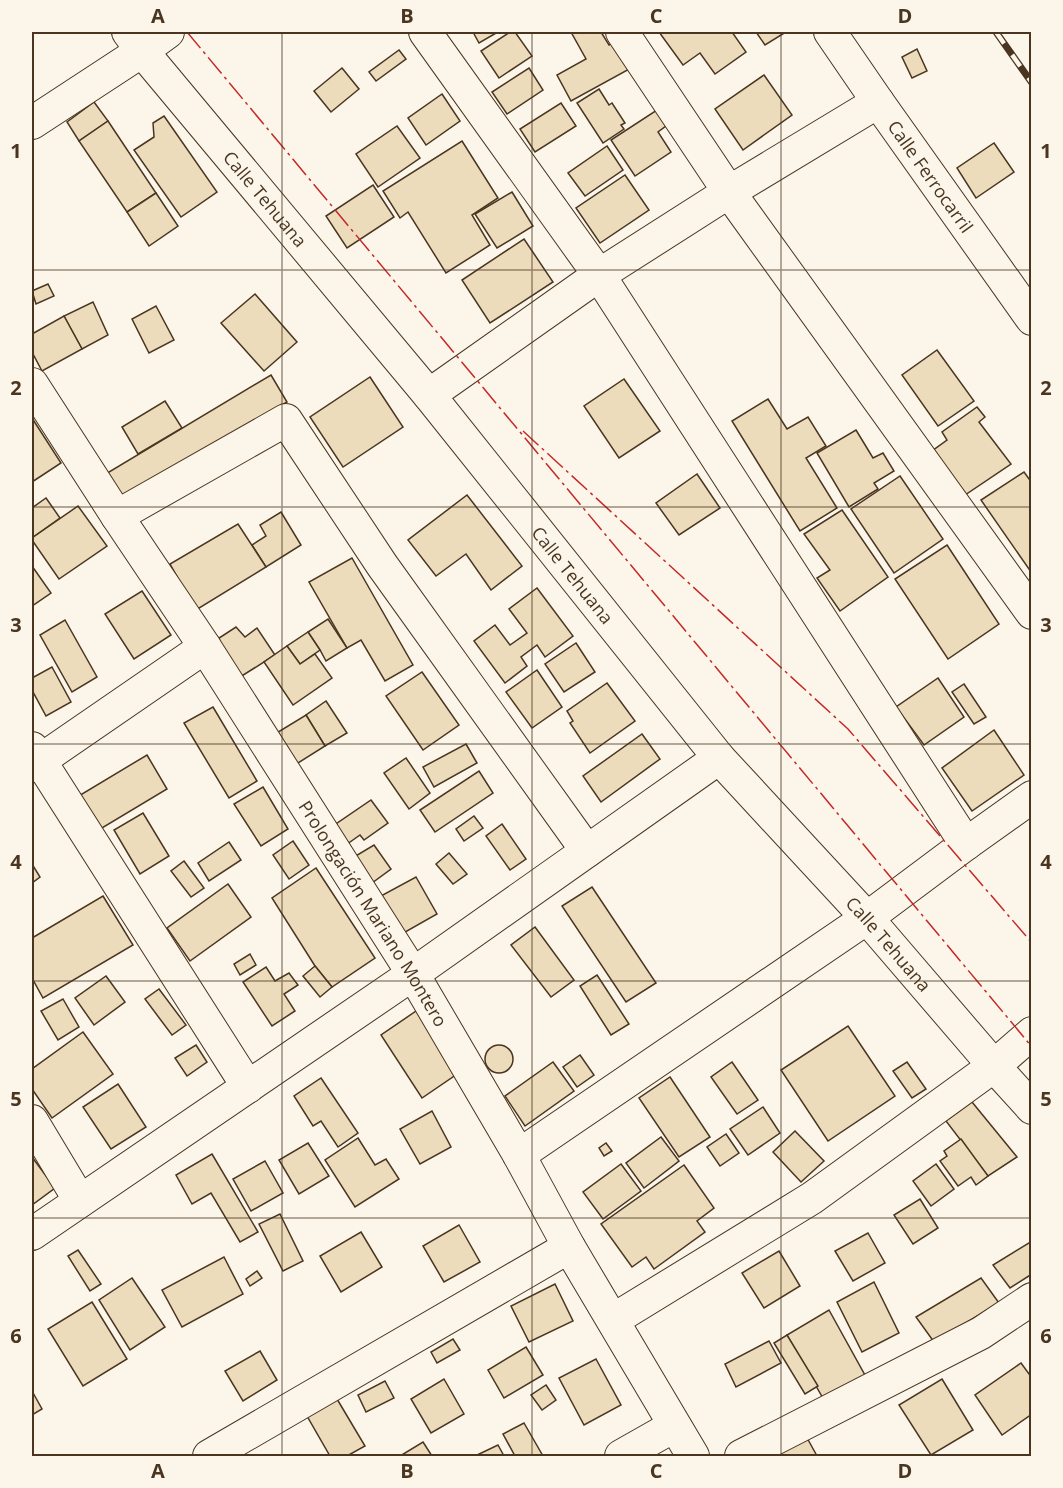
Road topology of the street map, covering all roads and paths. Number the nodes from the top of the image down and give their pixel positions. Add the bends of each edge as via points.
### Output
1 (168, 32) edge
2 (425, 32) edge
3 (622, 32) edge
4 (830, 32) edge
5 (135, 41) edge
6 (878, 102) junction
7 (32, 123) edge
8 (729, 192) junction
9 (599, 275) junction
10 (1032, 319) edge
11 (32, 384) edge
12 (429, 396) junction
13 (117, 516) junction
14 (1032, 613) edge
15 (205, 646) junction
16 (34, 758) edge
17 (719, 758) junction
18 (1032, 797) edge
19 (966, 844) junction
20 (586, 851) junction
21 (867, 918) junction
22 (413, 974) junction
23 (1032, 1033) edge
24 (994, 1066) junction
25 (248, 1087) junction
26 (1032, 1108) edge
27 (32, 1121) edge
28 (519, 1155) junction
29 (80, 1202) junction
30 (32, 1234) edge
31 (569, 1247) junction
32 (1032, 1299) edge
33 (613, 1320) junction
34 (674, 1426) junction
35 (223, 1453) edge
36 (621, 1456) edge
37 (693, 1456) edge
38 (741, 1456) edge

1 - 5 street
2 - 9 street
3 - 8 street
4 - 6 street, Calle Ferrocarril
5 - 7 street
5 - 12 street, Calle Tehuana
6 - 8 street
6 - 10 street, Calle Ferrocarril
8 - 9 street
8 - 14 street
9 - 12 street
9 - 19 street
11 - 13 street, Prolongación Mariano Montero
12 - 17 street, Calle Tehuana
13 - 15 street, Prolongación Mariano Montero
13 - 20 street via 286,420 382,565
15 - 16 street
15 - 22 street, Prolongación Mariano Montero
16 - 25 street
17 - 20 street
17 - 21 street, Calle Tehuana
18 - 19 street
19 - 21 street
20 - 22 street
21 - 24 street, Calle Tehuana
21 - 28 street
22 - 25 street
22 - 28 street, Prolongación Mariano Montero
23 - 24 street
24 - 26 street, Calle Tehuana
24 - 33 street via 812,1198
25 - 29 street
27 - 29 street
28 - 31 street, Prolongación Mariano Montero
29 - 30 street
31 - 33 street, Prolongación Mariano Montero
31 - 35 street
32 - 38 street via 981,1333
33 - 34 street, Prolongación Mariano Montero
34 - 36 street
34 - 37 street, Prolongación Mariano Montero

